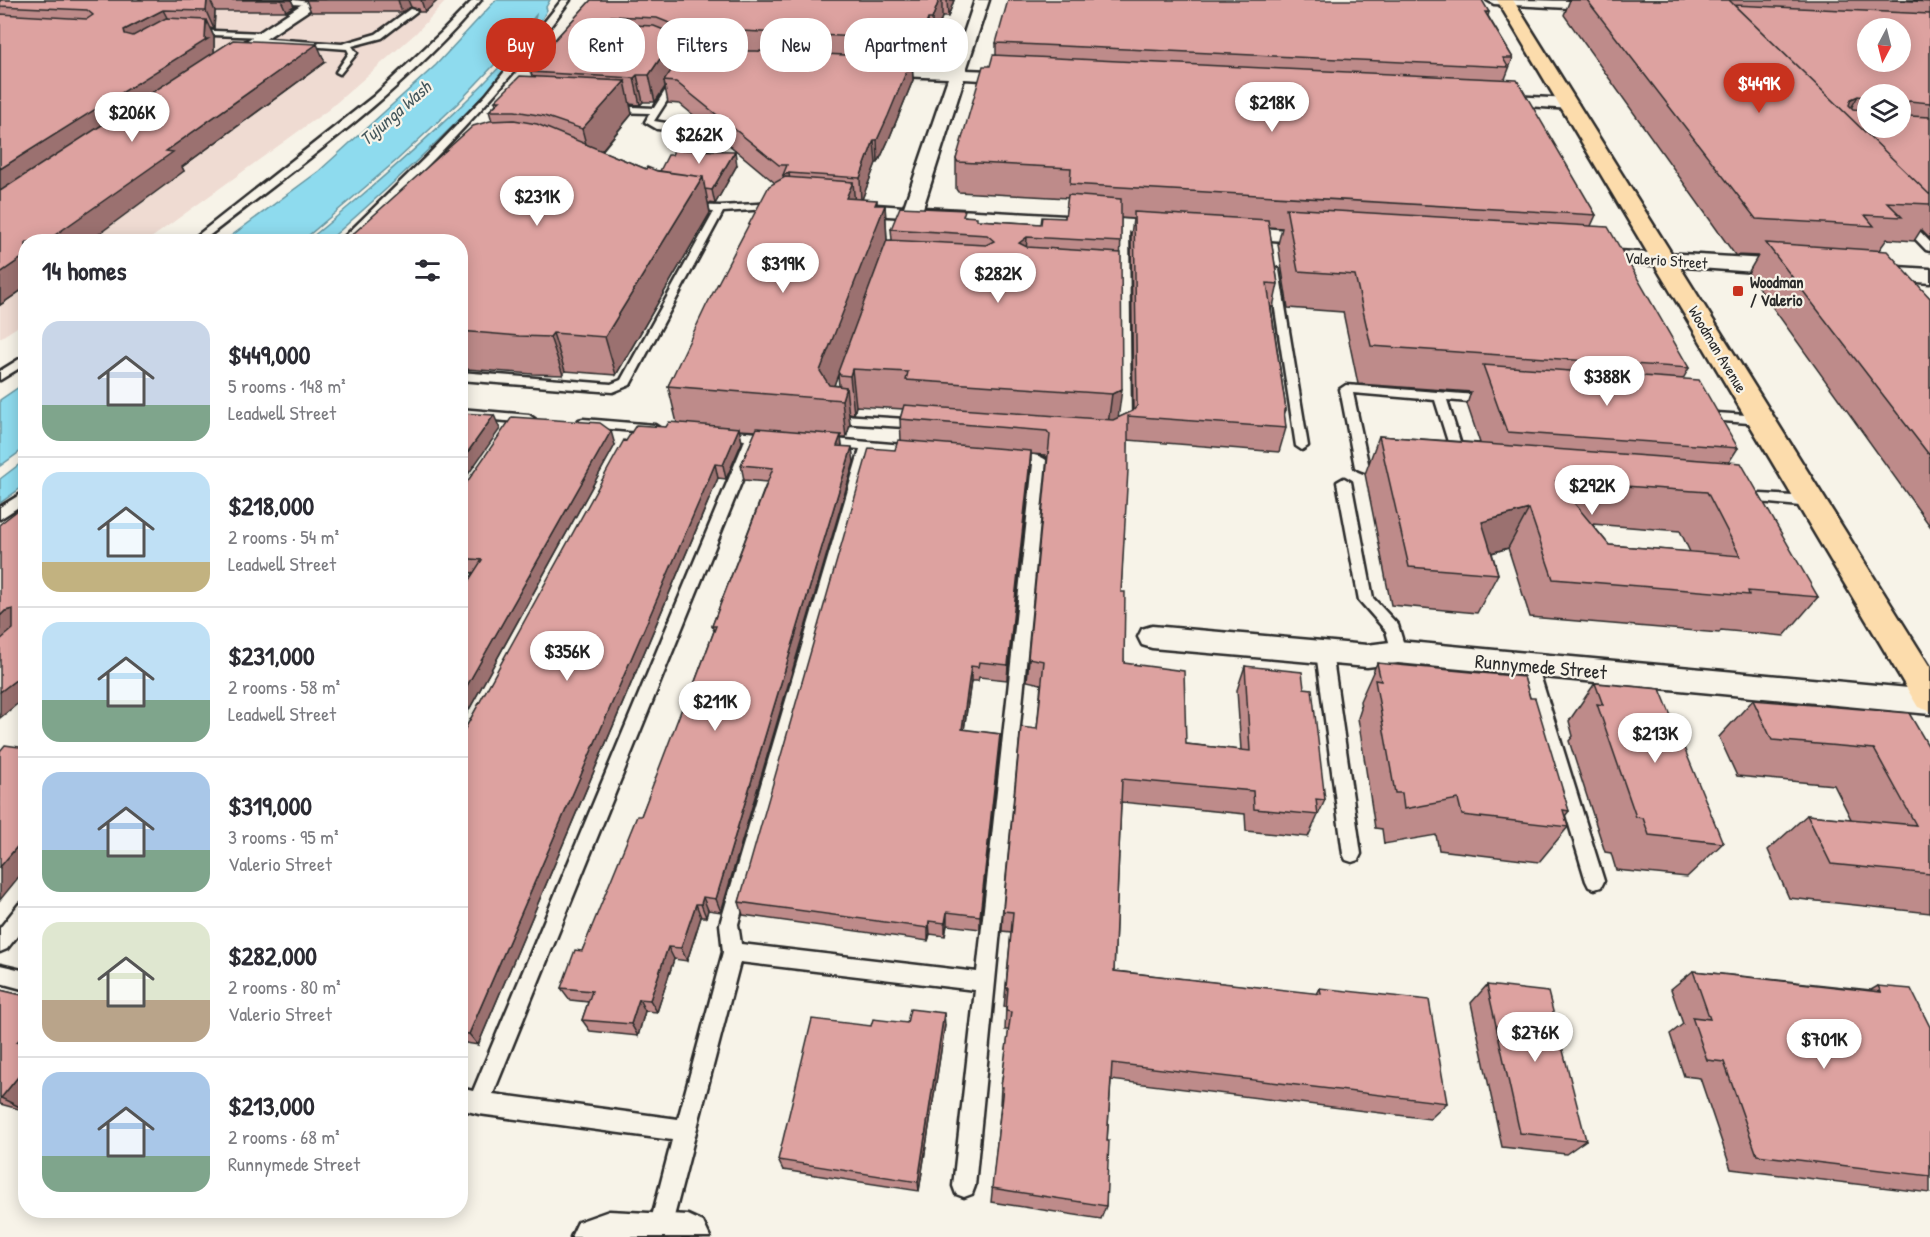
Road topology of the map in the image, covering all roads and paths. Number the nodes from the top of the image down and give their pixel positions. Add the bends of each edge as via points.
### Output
1 (248, 0) edge
2 (477, 0) edge
3 (566, 0) edge
4 (982, 0) edge
5 (1502, 0) edge
6 (314, 1) edge
7 (1622, 7) edge
8 (413, 10) dead end
9 (184, 31) edge
10 (259, 38) junction
11 (345, 45) junction
12 (340, 72) dead end
13 (684, 72) edge
14 (917, 72) edge
15 (206, 73) edge
16 (959, 74) junction
17 (1030, 78) edge
18 (1478, 99) edge
19 (1570, 104) junction
20 (596, 108) edge
21 (656, 111) junction
22 (703, 152) edge
23 (679, 204) edge
24 (828, 207) edge
25 (720, 209) junction
26 (1898, 214) edge
27 (772, 216) edge
28 (908, 217) junction
29 (1124, 225) junction
30 (1188, 230) edge
31 (1209, 231) edge
32 (204, 234) edge
33 (352, 234) edge
34 (1339, 239) edge
35 (1270, 244) junction
36 (1930, 248) edge
37 (1574, 254) edge
38 (1665, 260) junction
39 (1817, 269) edge
40 (1841, 271) edge
41 (1930, 276) edge
42 (18, 364) edge
43 (0, 376) edge
44 (468, 377) edge
45 (1440, 396) junction
46 (837, 399) edge
47 (1500, 401) edge
48 (468, 414) edge
49 (1689, 415) edge
50 (539, 420) edge
51 (1761, 420) junction
52 (563, 422) edge
53 (933, 425) edge
54 (670, 430) edge
55 (705, 433) edge
56 (753, 437) junction
57 (1110, 438) edge
58 (787, 440) edge
59 (810, 441) edge
60 (867, 446) junction
61 (1302, 446) dead end
62 (936, 452) edge
63 (994, 456) edge
64 (1396, 470) edge
65 (1464, 475) edge
66 (1344, 482) dead end
67 (1729, 496) edge
68 (18, 501) edge
69 (1811, 502) junction
70 (0, 514) edge
71 (1152, 637) dead end
72 (1324, 652) junction
73 (1398, 652) junction
74 (1529, 665) junction
75 (1930, 697) edge
76 (1930, 702) edge
77 (1352, 854) dead end
78 (1595, 881) dead end
79 (18, 920) edge
80 (0, 943) edge
81 (733, 952) junction
82 (0, 974) edge
83 (18, 979) edge
84 (984, 982) junction
85 (470, 1100) edge
86 (684, 1131) junction
87 (964, 1186) dead end
88 (674, 1236) edge
89 (593, 1237) edge

1 - 6 lane
2 - 32 lane via 400,77
3 - 33 lane via 528,52 421,169
4 - 16 street
5 - 7 street
5 - 19 main road, Woodman Avenue
6 - 10 street
8 - 11 lane via 379,36
9 - 10 lane
10 - 11 lane
10 - 15 street
11 - 12 lane via 353,53
13 - 21 lane
14 - 16 street
16 - 17 street
16 - 28 street
18 - 19 street
19 - 38 main road, Woodman Avenue
20 - 21 lane
21 - 22 lane via 649,122 657,126 699,130 706,141
23 - 25 lane
24 - 28 street
25 - 27 lane via 792,205
25 - 44 lane via 626,382 613,388
26 - 36 lane
28 - 29 street
29 - 30 street
29 - 57 lane via 1119,283 1125,430
31 - 35 street
34 - 35 street
35 - 61 lane
37 - 38 street, Valerio Street
38 - 39 street, Valerio Street
38 - 51 main road, Woodman Avenue
40 - 41 street
42 - 43 lane
45 - 47 lane
45 - 64 lane via 1346,389 1362,467
45 - 65 lane
46 - 53 lane via 833,410 839,418
48 - 50 lane via 513,422
49 - 51 lane
51 - 69 main road, Woodman Avenue
52 - 54 lane via 632,433
55 - 56 lane
56 - 58 lane
56 - 85 lane
59 - 60 lane
60 - 62 lane
60 - 81 lane via 729,924
63 - 84 lane via 1040,460
66 - 73 lane via 1366,600 1393,629
67 - 69 lane
68 - 70 lane
69 - 75 main road, Woodman Avenue
71 - 72 street, Runnymede Street
72 - 73 street, Runnymede Street via 1367,656
72 - 77 lane
73 - 74 street, Runnymede Street
74 - 76 street, Runnymede Street
74 - 78 lane
79 - 80 lane
81 - 84 lane
81 - 86 lane
82 - 83 lane
84 - 87 lane
85 - 86 lane
86 - 88 lane
88 - 89 street via 609,1233

